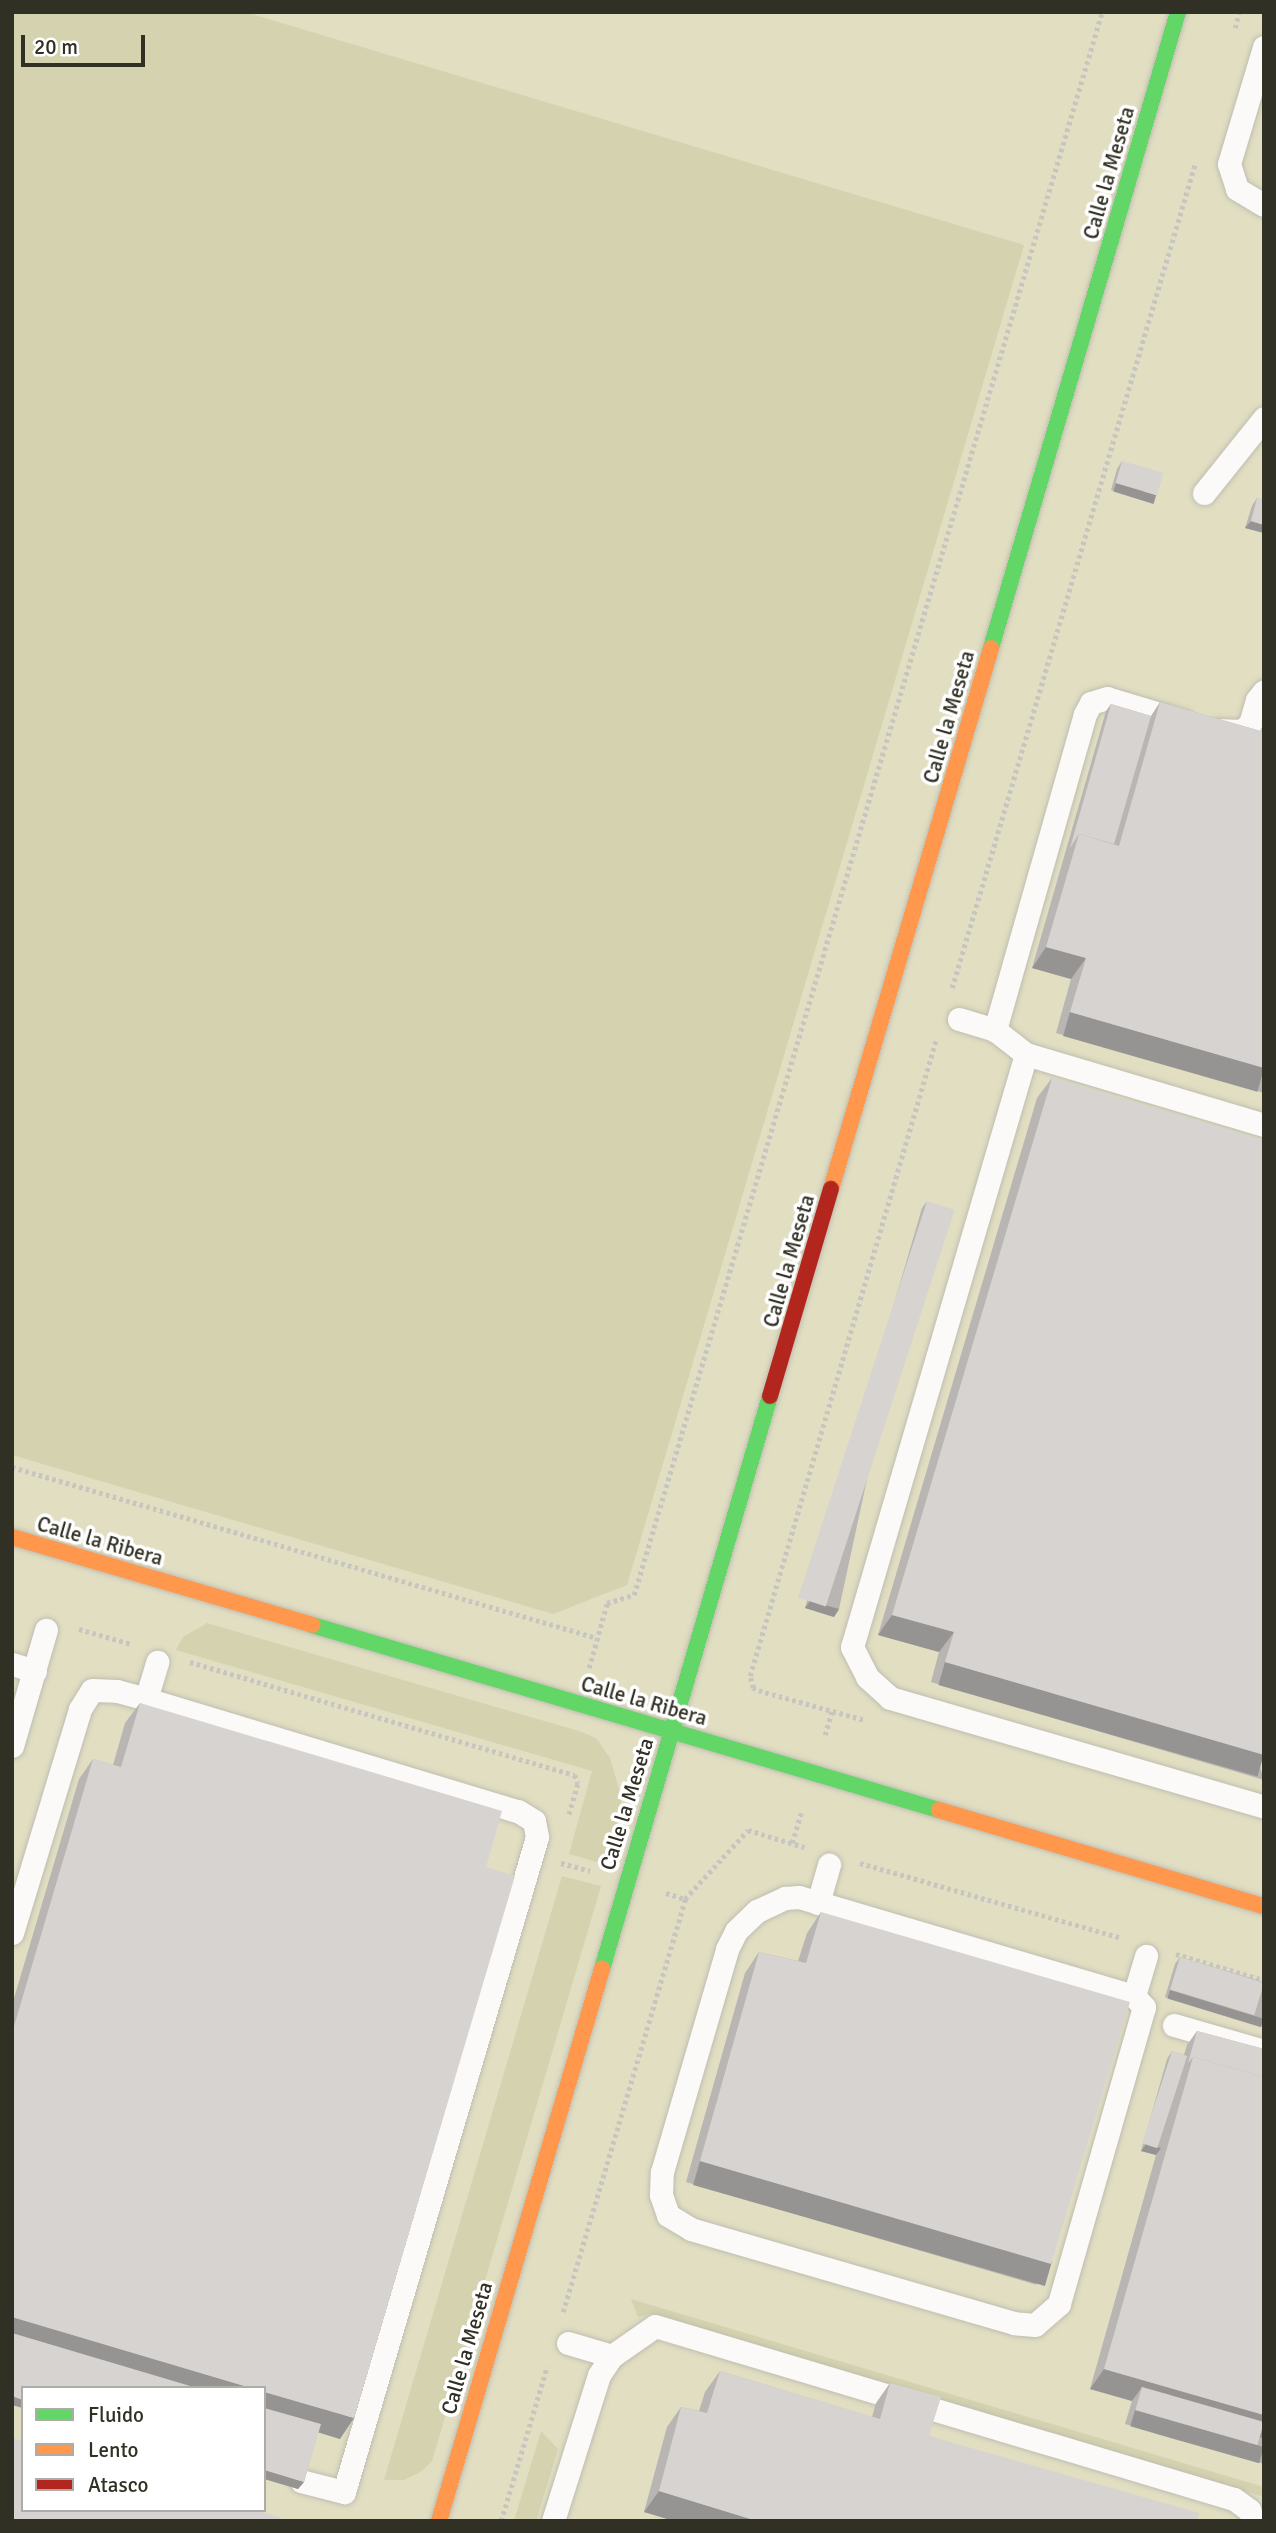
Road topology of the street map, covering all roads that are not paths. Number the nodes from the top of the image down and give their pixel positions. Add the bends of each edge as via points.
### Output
1 (1178, 12) edge
2 (1264, 47) edge
3 (1264, 205) edge
4 (1264, 418) edge
5 (1204, 493) dead end
6 (1264, 691) edge
7 (949, 1016) road end
8 (995, 1030) junction
9 (1026, 1054) junction
10 (1264, 1125) edge
11 (12, 1538) edge
12 (46, 1630) dead end
13 (157, 1662) dead end
14 (12, 1664) edge
15 (35, 1671) junction
16 (146, 1699) junction
17 (671, 1731) junction
18 (12, 1746) edge
19 (1264, 1807) edge
20 (829, 1865) dead end
21 (818, 1903) junction
22 (1264, 1906) edge
23 (12, 1933) edge
24 (1146, 1955) dead end
25 (1133, 1996) junction
26 (1174, 2025) dead end
27 (1264, 2051) edge
28 (568, 2343) dead end
29 (612, 2356) junction
30 (301, 2481) edge
31 (439, 2521) edge
32 (553, 2521) edge
33 (1254, 2521) edge

1 - 17 street, Calle la Meseta
2 - 3 lane via 1229,164 1237,189
4 - 5 lane
6 - 8 lane via 1250,724 1241,731 1224,732 1107,698 1091,703
7 - 8 lane
8 - 9 lane
9 - 10 lane
9 - 19 lane via 852,1647 867,1678 890,1698 982,1735
11 - 17 street, Calle la Ribera
12 - 15 lane
13 - 16 lane
14 - 15 lane
15 - 18 lane
16 - 23 lane via 117,1690 92,1690 80,1709
16 - 30 lane via 518,1811 534,1821 537,1837 352,2495
17 - 22 street, Calle la Ribera
17 - 31 street, Calle la Meseta
20 - 21 lane
21 - 25 lane
21 - 25 lane via 785,1898 757,1911 736,1931 727,1949 662,2172 661,2195 668,2215 691,2229 1014,2323 1035,2325 1059,2304 1143,2018 1144,2007
24 - 25 lane
26 - 27 lane
28 - 29 lane
29 - 32 lane via 591,2395
29 - 33 lane via 655,2326 1234,2499 1250,2510

